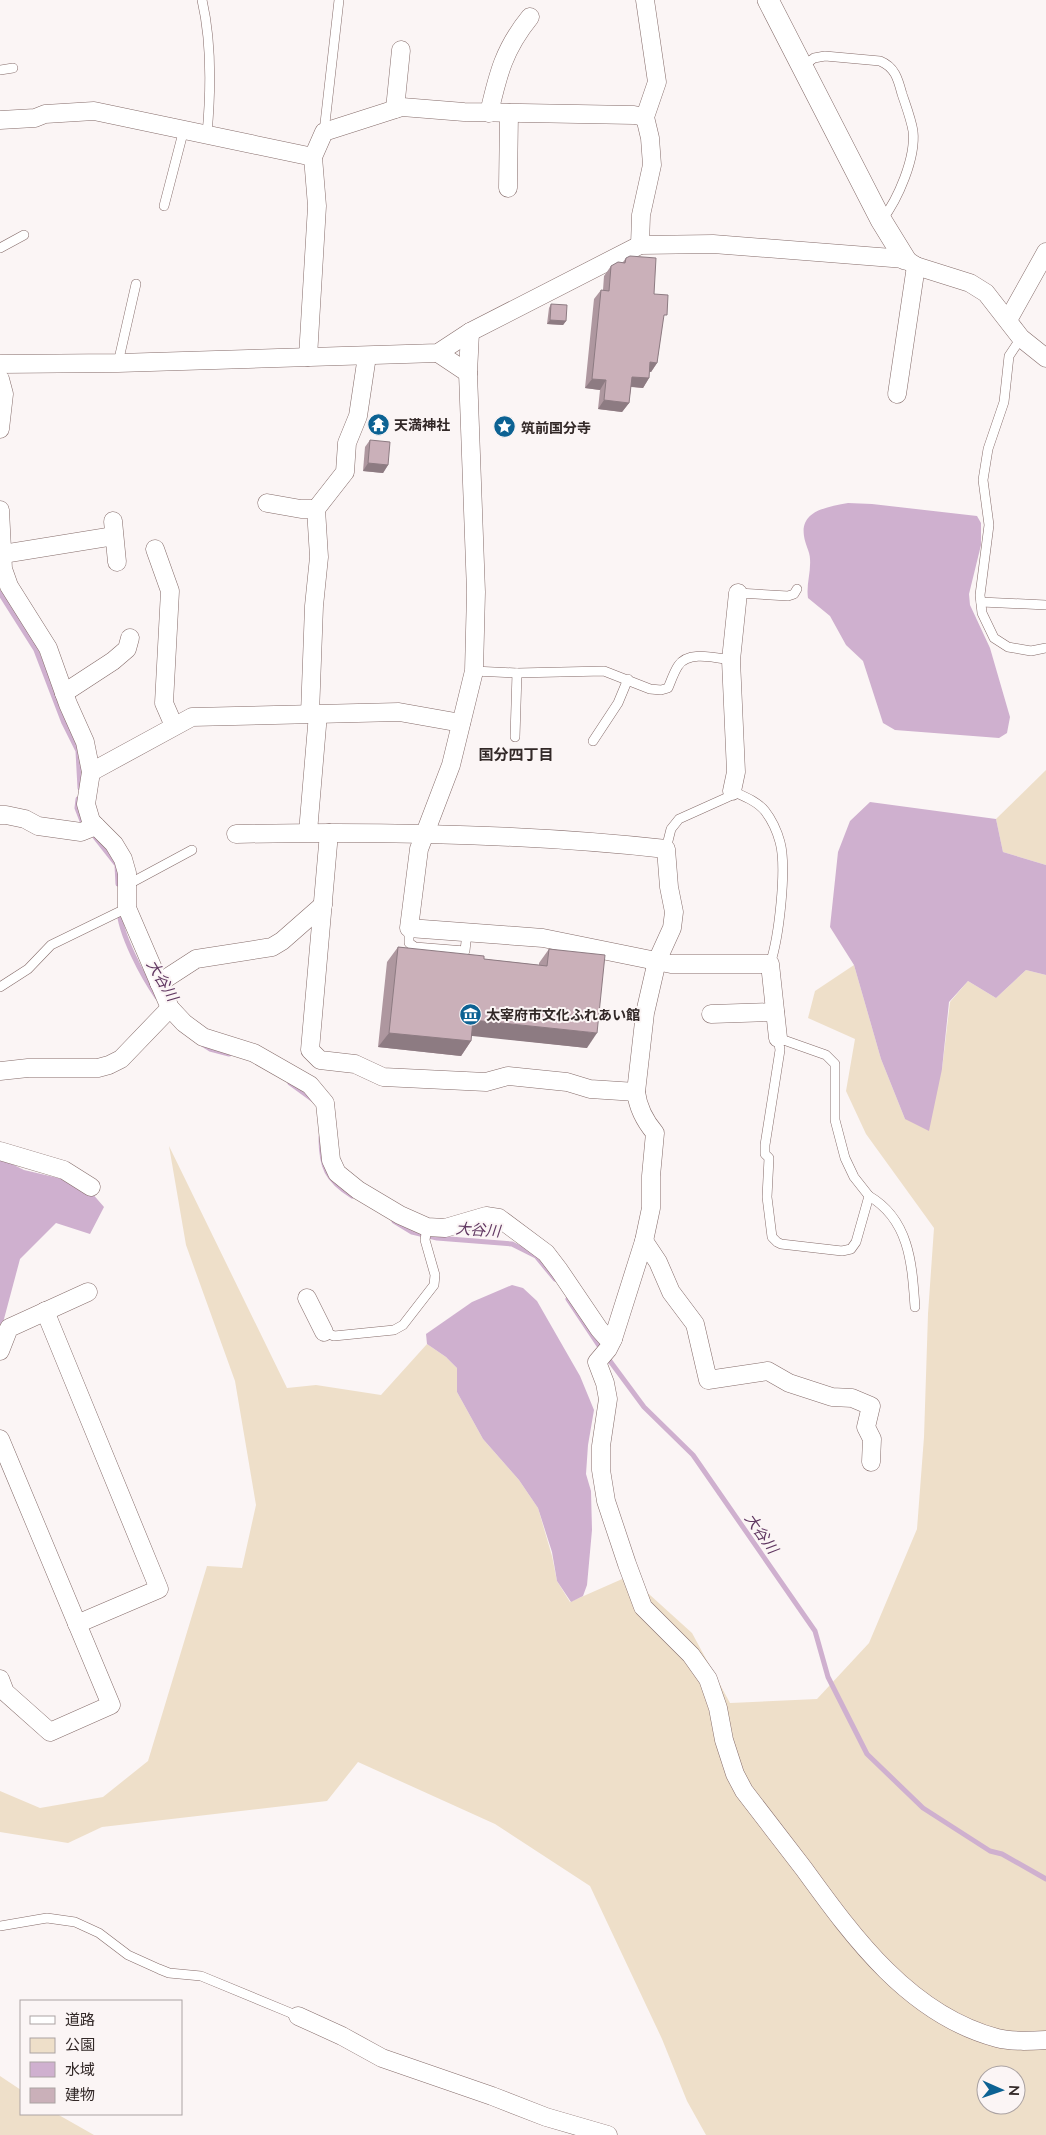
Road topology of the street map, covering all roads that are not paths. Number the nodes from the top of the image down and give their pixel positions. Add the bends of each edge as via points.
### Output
1 (202, 0) edge
2 (339, 0) edge
3 (645, 0) edge
4 (768, 0) edge
5 (530, 17) dead end
6 (401, 50) dead end
7 (802, 67) junction
8 (13, 68) dead end
9 (0, 70) edge
10 (395, 109) junction
11 (489, 113) junction
12 (509, 113) junction
13 (645, 117) junction
14 (0, 120) edge
15 (184, 129) junction
16 (324, 132) junction
17 (207, 134) junction
18 (313, 156) junction
19 (508, 188) dead end
20 (164, 206) dead end
21 (881, 220) junction
22 (24, 235) dead end
23 (640, 245) junction
24 (0, 248) edge
25 (1046, 252) edge
26 (910, 263) junction
27 (136, 284) dead end
28 (1008, 320) junction
29 (470, 332) junction
30 (1021, 338) junction
31 (438, 353) junction
32 (367, 356) junction
33 (308, 358) junction
34 (1046, 358) edge
35 (118, 363) junction
36 (0, 364) edge
37 (468, 373) junction
38 (0, 378) edge
39 (897, 394) dead end
40 (0, 428) edge
41 (267, 502) dead end
42 (316, 508) junction
43 (0, 510) edge
44 (155, 549) dead end
45 (3, 554) junction
46 (117, 562) dead end
47 (797, 589) dead end
48 (738, 593) joint
49 (981, 602) junction
50 (1046, 605) edge
51 (130, 638) dead end
52 (1046, 648) edge
53 (731, 660) junction
54 (474, 671) junction
55 (517, 673) junction
56 (628, 679) junction
57 (64, 693) junction
58 (314, 714) junction
59 (461, 723) junction
60 (174, 726) junction
61 (514, 737) dead end
62 (593, 740) dead end
63 (91, 772) junction
64 (732, 790) junction
65 (0, 815) edge
66 (96, 826) junction
67 (308, 832) junction
68 (329, 833) junction
69 (236, 834) dead end
70 (423, 834) junction
71 (666, 849) junction
72 (192, 850) dead end
73 (127, 885) junction
74 (323, 905) junction
75 (127, 908) junction
76 (657, 961) junction
77 (770, 964) junction
78 (159, 983) junction
79 (0, 987) edge
80 (170, 1008) junction
81 (775, 1012) junction
82 (712, 1014) dead end
83 (778, 1038) junction
84 (320, 1060) junction
85 (0, 1071) edge
86 (310, 1085) junction
87 (636, 1092) junction
88 (0, 1151) edge
89 (91, 1187) dead end
90 (869, 1196) junction
91 (427, 1227) junction
92 (644, 1241) junction
93 (88, 1292) dead end
94 (307, 1298) dead end
95 (915, 1307) dead end
96 (45, 1311) junction
97 (324, 1332) joint
98 (613, 1339) junction
99 (0, 1351) edge
100 (1, 1446) edge
101 (871, 1462) dead end
102 (77, 1624) junction
103 (0, 1679) edge
104 (0, 1926) edge
105 (298, 2016) joint
106 (1046, 2040) edge
107 (608, 2135) edge

1 - 17 lane via 209,59
2 - 16 lane
3 - 13 street via 658,82
4 - 7 street
5 - 11 street via 506,52
6 - 10 street
7 - 21 street
7 - 21 lane via 814,58 880,60 896,74 914,141 911,158 892,206
8 - 9 lane
10 - 11 street
10 - 16 street
11 - 12 street
12 - 13 street
12 - 19 street
13 - 23 street via 652,164 641,215
14 - 15 street via 94,111
15 - 17 street
15 - 20 lane
16 - 18 street
17 - 18 street
18 - 33 street via 317,206
21 - 26 street
22 - 24 lane
23 - 26 street via 713,244
23 - 29 street
25 - 28 street
26 - 28 street via 980,289
26 - 39 street
27 - 35 lane
28 - 30 street
29 - 31 street
29 - 37 street
30 - 34 street
30 - 49 lane via 1009,356 1004,402 983,480 989,525
31 - 32 street
31 - 37 street
32 - 33 street
32 - 42 street via 358,416 347,443 345,472
33 - 35 street
35 - 36 street
37 - 54 street via 476,592
38 - 40 street via 4,394
41 - 42 street via 301,509
42 - 58 street via 319,557 314,606
43 - 45 street
44 - 60 street via 170,591 164,703
45 - 46 street via 114,528
45 - 57 street via 3,569 9,586 48,648
47 - 48 lane via 788,596
48 - 53 street
49 - 50 lane
49 - 52 lane via 982,613 994,638 1008,647 1031,651
51 - 57 street via 127,649 114,661
53 - 56 lane via 688,658 678,664 668,688 661,690 650,689
53 - 64 street via 736,772
54 - 55 lane
54 - 59 street
55 - 56 lane via 604,671
55 - 61 lane
56 - 62 lane via 618,703
57 - 63 street via 84,742
58 - 59 street via 399,712
58 - 60 street via 192,716
58 - 67 street
59 - 70 street via 451,764
60 - 63 street
63 - 66 street via 86,804
64 - 71 lane via 728,797 679,819 671,829
64 - 77 lane via 764,809 774,824 780,843 780,908 776,946
65 - 66 street via 24,819 38,826 81,832
66 - 73 street via 114,844 123,859
67 - 68 street
67 - 69 street
68 - 70 street via 383,831
68 - 74 street
70 - 71 street via 569,839
70 - 76 street via 409,928 543,938
71 - 76 street via 673,920
72 - 73 lane
73 - 75 street
74 - 78 street via 272,947 196,959
74 - 84 street via 310,1050
75 - 78 street
75 - 79 lane via 51,945 28,968
76 - 77 street via 671,964
76 - 87 street via 645,1013
77 - 81 street
78 - 80 street
80 - 85 street via 121,1059 109,1065
80 - 86 street via 203,1037 254,1054
81 - 82 street
81 - 83 street
83 - 90 lane via 826,1055 835,1064 835,1120 845,1158 854,1177
83 - 90 lane via 780,1050 764,1144 764,1154 769,1158 767,1197 772,1237 781,1244 842,1251 851,1249
84 - 86 street
84 - 87 street via 355,1064 383,1077 486,1082 508,1076 568,1082 590,1090
86 - 91 street via 325,1103 331,1160 337,1173 400,1216
87 - 92 street via 637,1104 654,1133 651,1208
88 - 89 street via 64,1170
90 - 95 lane via 893,1215 908,1249
91 - 97 lane via 425,1240 435,1275 434,1285 403,1326 394,1330 334,1336
91 - 98 street via 445,1228 486,1216 499,1218 546,1253 599,1329
92 - 98 street
92 - 101 street via 658,1262 671,1292 695,1324 708,1380 768,1372 789,1383 832,1396 852,1398 871,1406 866,1426 872,1439
93 - 96 street
94 - 97 street
96 - 99 street via 9,1328
96 - 102 street via 159,1589
98 - 106 street via 608,1350 596,1362 608,1399 601,1446 606,1501 643,1606 691,1655 708,1679 724,1740 744,1791 839,1917 896,1980 929,2007 963,2026 998,2038
100 - 102 street
102 - 103 street via 111,1705 50,1732 5,1692
104 - 105 lane via 47,1918 75,1922 99,1933 128,1955 159,1969 201,1976
105 - 107 street via 382,2058 546,2117

